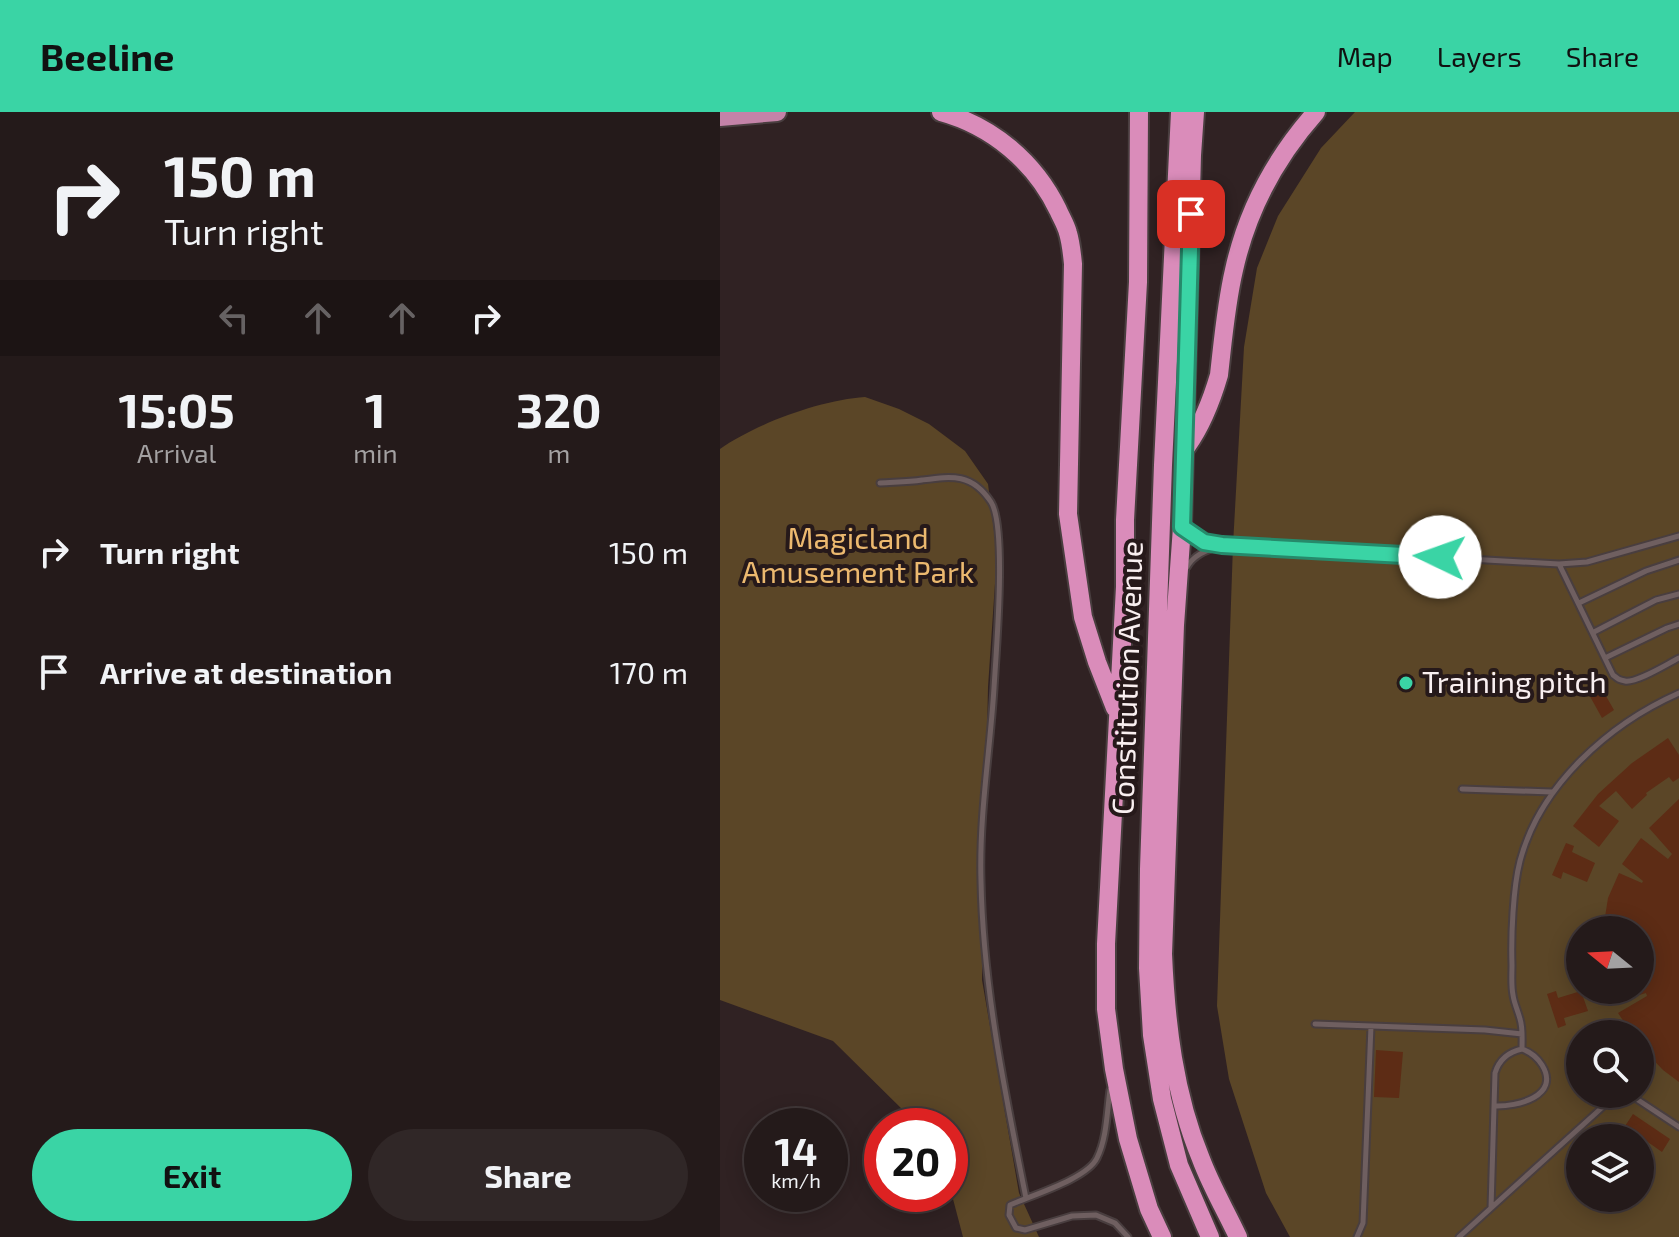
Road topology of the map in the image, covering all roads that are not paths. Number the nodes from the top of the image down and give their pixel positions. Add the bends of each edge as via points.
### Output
1 (777, 112) edge
2 (941, 112) edge
3 (1139, 112) edge
4 (1195, 112) edge
5 (1316, 112) edge
6 (720, 117) edge
7 (1180, 120) edge
8 (1192, 155) junction
9 (1185, 457) junction
10 (880, 483) dead end
11 (1182, 522) junction
12 (1679, 536) edge
13 (1222, 545) junction
14 (1679, 560) edge
15 (1559, 564) junction
16 (1178, 581) junction
17 (1679, 594) edge
18 (1579, 603) junction
19 (1679, 624) edge
20 (1594, 632) junction
21 (1605, 658) junction
22 (1679, 658) edge
23 (1679, 693) edge
24 (1118, 717) junction
25 (1462, 789) dead end
26 (1553, 793) junction
27 (1315, 1024) dead end
28 (1371, 1026) junction
29 (1522, 1034) junction
30 (1522, 1049) junction
31 (1114, 1069) junction
32 (1494, 1106) junction
33 (1602, 1108) edge
34 (1650, 1108) edge
35 (1679, 1127) edge
36 (1200, 1159) junction
37 (1026, 1198) junction
38 (1491, 1208) junction
39 (1026, 1234) edge
40 (1128, 1237) edge
41 (1162, 1237) edge
42 (1210, 1237) edge
43 (1221, 1237) edge
44 (1238, 1237) edge
45 (1357, 1237) edge
46 (1459, 1237) edge

1 - 6 highway
2 - 24 highway via 964,118 1014,151 1039,178 1068,233 1073,264 1068,514 1083,617
3 - 24 highway, Constitution Avenue via 1138,282
4 - 8 highway
5 - 9 highway via 1286,148 1250,220 1230,289 1219,375
7 - 8 highway
7 - 42 highway, Constitution Avenue via 1148,968 1162,1099 1179,1165
8 - 9 highway
9 - 11 highway
10 - 37 lane via 962,478 994,505 1000,550 981,881 994,1025
11 - 13 lane via 1204,542
11 - 16 highway
12 - 15 lane via 1613,556
13 - 15 lane
13 - 16 lane via 1191,559
14 - 18 lane
15 - 18 lane
16 - 36 highway via 1164,986 1178,1089
17 - 20 lane
18 - 20 lane
19 - 21 lane
20 - 21 lane
21 - 22 lane via 1613,675 1623,681
23 - 26 lane via 1613,733
24 - 31 highway, Constitution Avenue via 1106,944 1106,1009
25 - 26 lane
26 - 29 lane via 1526,842 1516,886 1511,963
27 - 28 lane
28 - 29 lane
28 - 45 lane via 1363,1223
29 - 30 lane
30 - 32 lane via 1498,1064
30 - 32 lane via 1544,1068 1545,1085 1539,1095 1518,1106
31 - 37 lane via 1097,1160 1075,1178
31 - 41 highway, Constitution Avenue via 1128,1139
32 - 38 lane
33 - 38 lane
34 - 35 lane
36 - 43 highway
36 - 44 highway
37 - 39 lane via 1010,1205 1009,1215
38 - 46 lane
39 - 40 lane via 1072,1216 1096,1215 1115,1223

